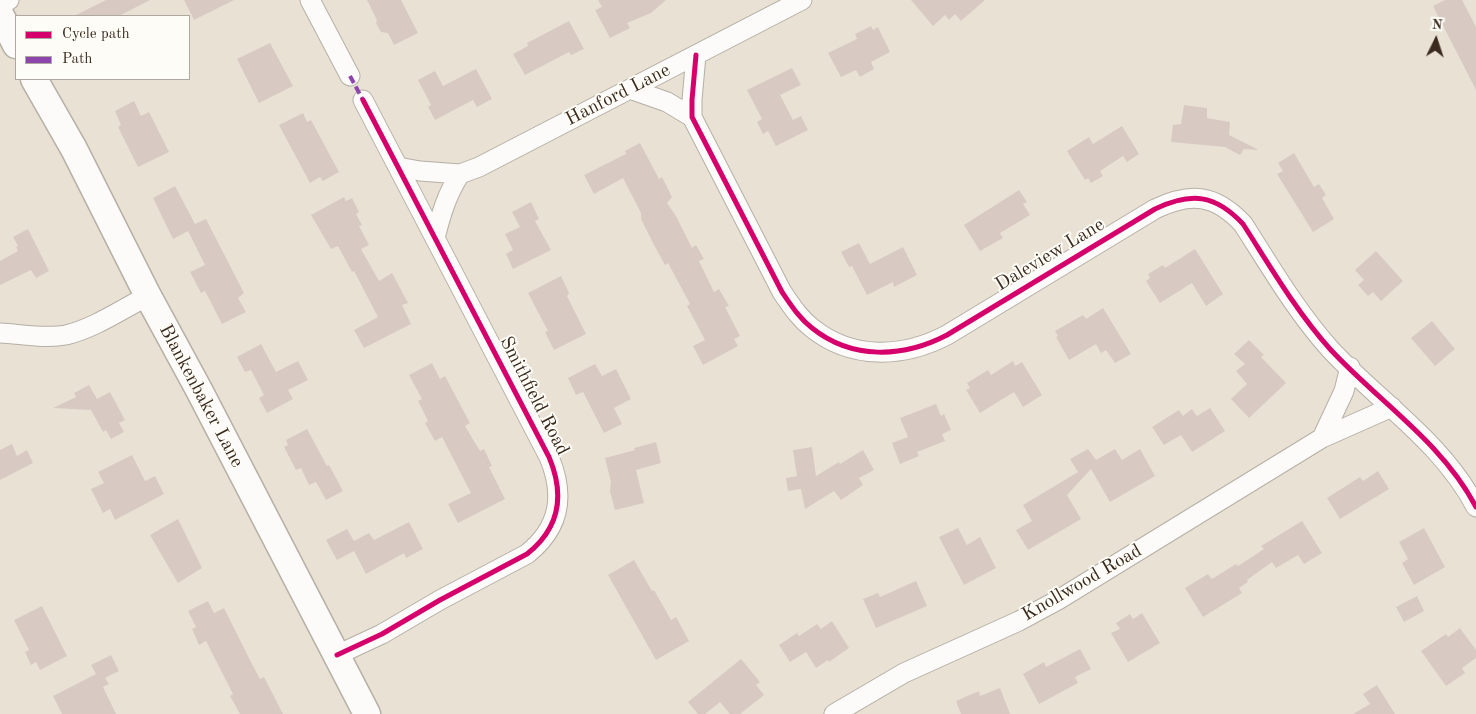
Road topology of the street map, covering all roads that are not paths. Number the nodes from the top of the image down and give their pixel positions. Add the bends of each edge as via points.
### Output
1 (9, 0) edge
2 (310, 0) edge
3 (802, 0) edge
4 (0, 5) edge
5 (0, 14) edge
6 (15, 43) edge
7 (696, 55) junction
8 (350, 76) dead end
9 (35, 80) edge
10 (630, 89) junction
11 (363, 100) dead end
12 (692, 116) junction
13 (398, 167) junction
14 (460, 174) junction
15 (435, 238) junction
16 (148, 296) junction
17 (0, 332) edge
18 (1350, 367) junction
19 (1392, 407) junction
20 (1322, 438) junction
21 (1476, 507) edge
22 (337, 655) junction
23 (367, 714) edge
24 (834, 714) edge

1 - 4 street
2 - 8 street
3 - 7 street, Hanford Lane
5 - 6 street
7 - 10 street, Hanford Lane
7 - 12 street, Daleview Lane
9 - 16 street, Blankenbaker Lane via 74,149
10 - 12 street via 667,102
10 - 14 street, Hanford Lane
11 - 13 street, Smithfield Road
12 - 18 street, Daleview Lane via 782,292 812,328 830,340 879,353 934,341 1155,209 1173,201 1196,198 1217,203 1243,224 1307,320 1330,349
13 - 14 street, Hanford Lane
13 - 15 street, Smithfield Road
14 - 15 street via 441,213
15 - 22 street, Smithfield Road via 555,471 558,508 546,535 527,554 382,634
16 - 17 street via 67,334 34,336
16 - 22 street, Blankenbaker Lane
18 - 19 street, Daleview Lane
18 - 20 street via 1344,391
19 - 20 street, Knollwood Road
19 - 21 street, Daleview Lane via 1432,446
20 - 24 street, Knollwood Road via 1058,600 1019,621 904,672
22 - 23 street, Blankenbaker Lane

